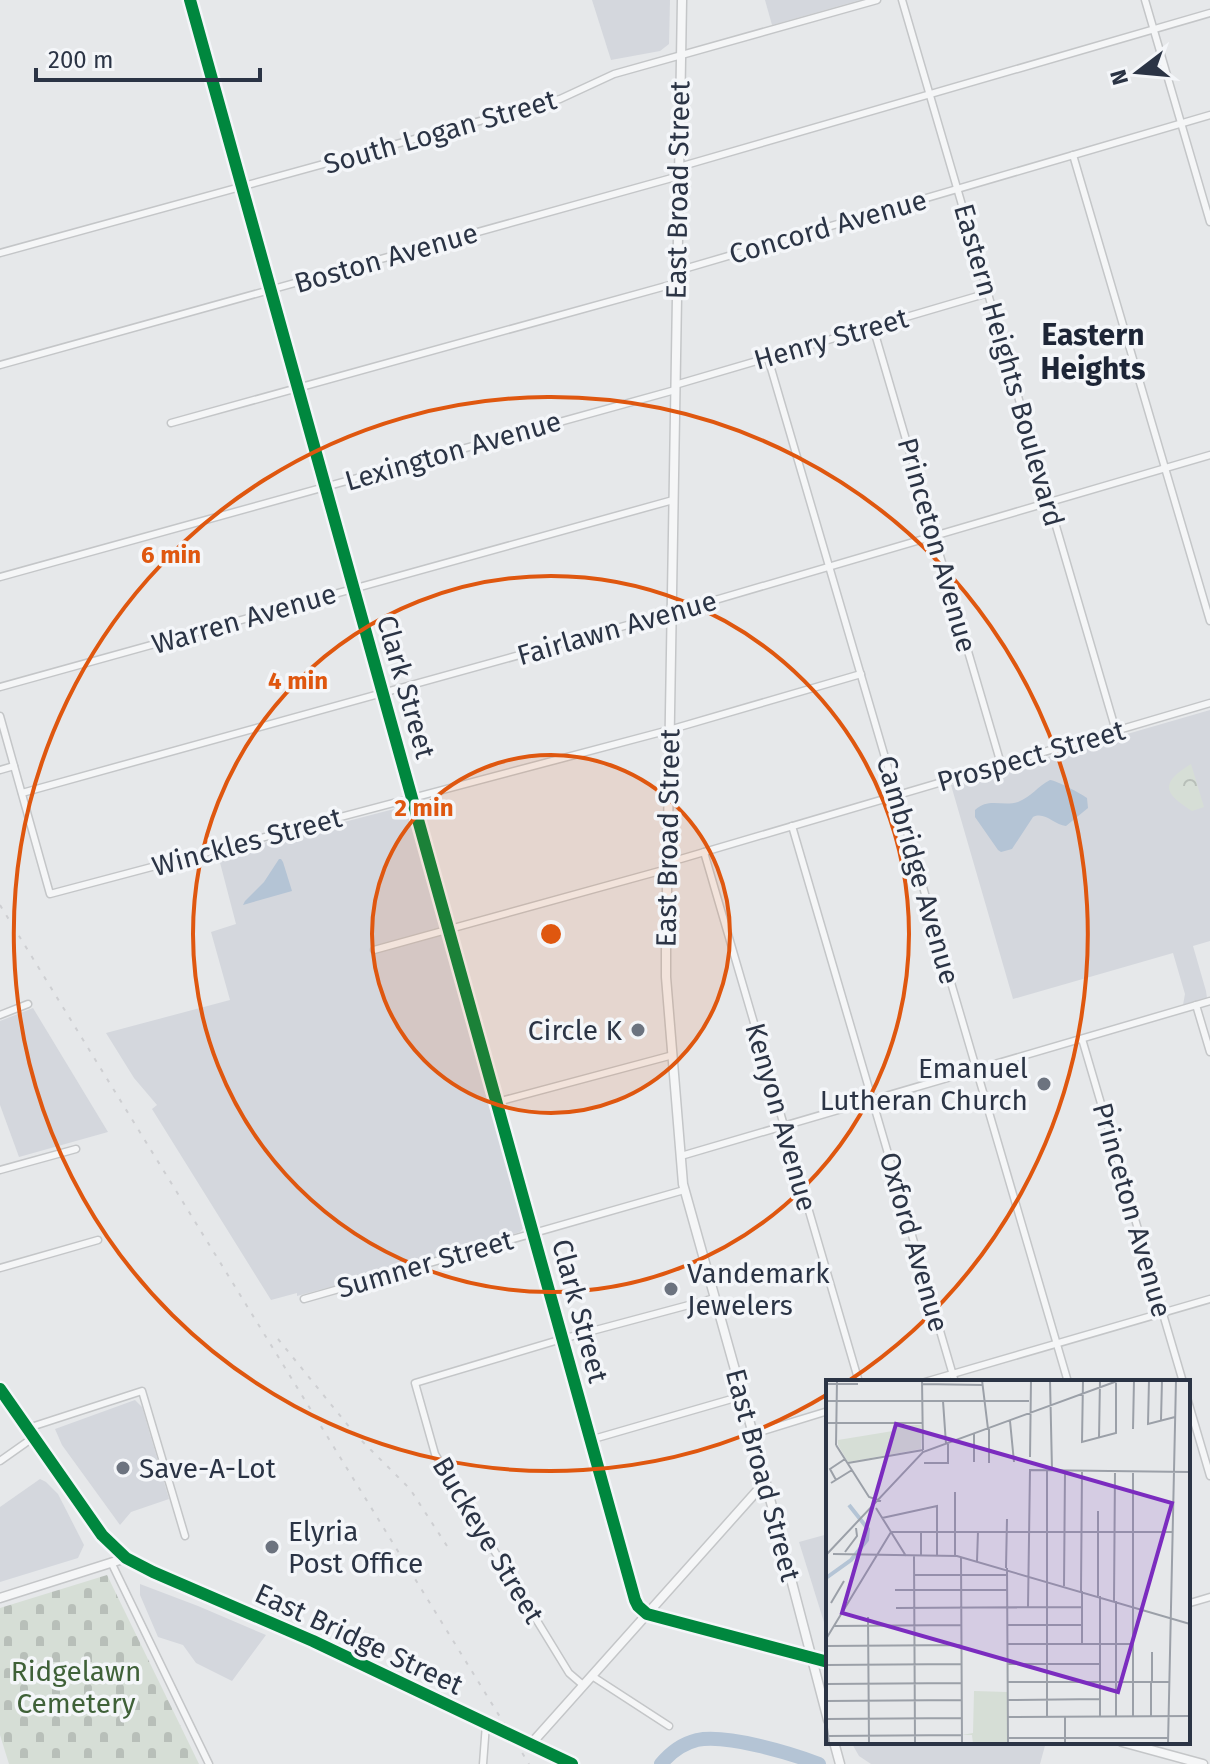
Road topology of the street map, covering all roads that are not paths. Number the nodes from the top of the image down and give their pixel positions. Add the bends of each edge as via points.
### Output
1 (190, 0) edge
2 (682, 0) edge
3 (877, 0) edge
4 (902, 0) edge
5 (1145, 0) edge
6 (1210, 13) edge
7 (1154, 29) junction
8 (680, 56) junction
9 (929, 94) junction
10 (1210, 115) edge
11 (1181, 123) junction
12 (1073, 155) junction
13 (679, 172) junction
14 (242, 187) junction
15 (957, 189) junction
16 (1210, 222) edge
17 (0, 253) edge
18 (677, 271) junction
19 (677, 283) junction
20 (270, 290) junction
21 (988, 293) junction
22 (873, 327) junction
23 (768, 358) junction
24 (0, 365) edge
25 (675, 387) junction
26 (298, 388) junction
27 (171, 423) dead end
28 (1210, 455) edge
29 (1165, 468) junction
30 (325, 487) junction
31 (673, 500) junction
32 (1049, 502) junction
33 (934, 536) junction
34 (830, 567) junction
35 (0, 577) edge
36 (354, 588) junction
37 (671, 613) junction
38 (1210, 621) edge
39 (861, 674) junction
40 (0, 687) edge
41 (383, 693) junction
42 (1210, 703) edge
43 (0, 716) edge
44 (669, 730) junction
45 (1116, 731) junction
46 (1001, 764) junction
47 (14, 766) junction
48 (0, 770) edge
49 (22, 793) junction
50 (897, 796) junction
51 (412, 798) junction
52 (792, 826) junction
53 (704, 852) junction
54 (667, 866) junction
55 (449, 929) junction
56 (374, 950) dead end
57 (1210, 1001) edge
58 (28, 1004) dead end
59 (1196, 1005) junction
60 (0, 1015) edge
61 (1082, 1039) junction
62 (1210, 1052) edge
63 (673, 1055) junction
64 (977, 1069) junction
65 (873, 1100) junction
66 (497, 1102) junction
67 (784, 1126) junction
68 (76, 1149) dead end
69 (681, 1156) junction
70 (0, 1170) edge
71 (684, 1190) junction
72 (533, 1233) junction
73 (98, 1240) dead end
74 (0, 1268) edge
75 (715, 1298) junction
76 (304, 1299) dead end
77 (1210, 1299) edge
78 (1162, 1313) junction
79 (562, 1339) junction
80 (1057, 1344) junction
81 (953, 1374) junction
82 (858, 1380) edge
83 (932, 1380) edge
84 (954, 1380) edge
85 (1067, 1380) edge
86 (1182, 1380) edge
87 (0, 1389) edge
88 (742, 1396) junction
89 (1190, 1408) edge
90 (826, 1412) edge
91 (31, 1432) junction
92 (753, 1434) junction
93 (590, 1440) junction
94 (0, 1461) edge
95 (1210, 1476) edge
96 (765, 1482) junction
97 (185, 1536) dead end
98 (126, 1558) junction
99 (111, 1562) junction
100 (1210, 1597) edge
101 (0, 1598) edge
102 (1190, 1603) dead end
103 (647, 1614) junction
104 (812, 1658) junction
105 (826, 1662) edge
106 (592, 1676) junction
107 (583, 1685) junction
108 (826, 1712) edge
109 (486, 1724) junction
110 (669, 1726) dead end
111 (531, 1744) junction
112 (835, 1744) edge
113 (1129, 1744) edge
114 (1191, 1762) edge
115 (209, 1764) edge
116 (483, 1764) edge
117 (572, 1764) edge
118 (840, 1764) edge
119 (1203, 1764) edge

1 - 14 street, Clark Street
2 - 8 street, East Broad Street
3 - 8 street, South Logan Street
4 - 9 street, Eastern Heights Boulevard
5 - 7 street
6 - 7 street, Boston Avenue
7 - 9 street, Boston Avenue
7 - 11 street
8 - 13 street, East Broad Street
8 - 14 street, South Logan Street via 614,74 560,99
9 - 13 street, Boston Avenue
9 - 15 street, Eastern Heights Boulevard
10 - 11 street, Concord Avenue
11 - 12 street, Concord Avenue
11 - 16 street
12 - 15 street, Concord Avenue
12 - 29 street
13 - 18 street, East Broad Street
13 - 20 street, Boston Avenue
14 - 17 street, South Logan Street
14 - 20 street, Clark Street
15 - 18 street, Concord Avenue
15 - 21 street, Eastern Heights Boulevard
18 - 19 street, East Broad Street
19 - 25 street, East Broad Street
19 - 26 street
20 - 24 street, Boston Avenue
20 - 26 street, Clark Street
21 - 22 street, Henry Street
21 - 32 street, Eastern Heights Boulevard
22 - 23 street, Henry Street
22 - 33 street, Princeton Avenue
23 - 25 street, Henry Street
23 - 34 street, Cambridge Avenue
25 - 30 street, Lexington Avenue
25 - 31 street, East Broad Street
26 - 27 street
26 - 30 street, Clark Street
28 - 29 street, Fairlawn Avenue
29 - 32 street, Fairlawn Avenue
29 - 38 street
30 - 35 street, Lexington Avenue
30 - 36 street, Clark Street
31 - 36 street, Warren Avenue
31 - 37 street, East Broad Street
32 - 33 street, Fairlawn Avenue
32 - 45 street, Eastern Heights Boulevard
33 - 34 street, Fairlawn Avenue
33 - 46 street, Princeton Avenue
34 - 37 street, Fairlawn Avenue
34 - 39 street, Cambridge Avenue
36 - 40 street, Warren Avenue
36 - 41 street, Clark Street
37 - 41 street, Fairlawn Avenue
37 - 44 street, East Broad Street
39 - 44 street, Winckles Street
39 - 50 street, Cambridge Avenue
41 - 49 street, Fairlawn Avenue
41 - 51 street, Clark Street
42 - 45 street, Prospect Street
43 - 47 street
44 - 51 street, Winckles Street
44 - 54 street, East Broad Street
45 - 46 street, Prospect Street
46 - 50 street, Prospect Street
47 - 48 street
47 - 49 street
49 - 51 street, Winckles Street via 50,894
50 - 52 street, Prospect Street
50 - 64 street, Cambridge Avenue
51 - 55 street, Clark Street
52 - 53 street, Prospect Street
52 - 65 street, Oxford Avenue
53 - 54 street, Prospect Street
53 - 67 street, Kenyon Avenue
54 - 55 street, Prospect Street
54 - 63 street, East Broad Street via 666,977
55 - 56 street, Prospect Street
55 - 66 street, Clark Street
57 - 59 street
58 - 60 street
59 - 61 street
59 - 62 street
61 - 64 street
61 - 78 street, Princeton Avenue
63 - 66 street
63 - 69 street, East Broad Street
64 - 65 street
64 - 80 street, Cambridge Avenue
65 - 67 street
65 - 81 street, Oxford Avenue
66 - 72 street, Clark Street
67 - 69 street
67 - 82 street, Kenyon Avenue
68 - 70 street
69 - 71 street, East Broad Street
71 - 72 street, Sumner Street
71 - 75 street, East Broad Street
72 - 76 street, Sumner Street
72 - 79 street, Clark Street
73 - 74 street
75 - 79 street
75 - 88 street, East Broad Street
77 - 78 street
78 - 80 street
78 - 86 street, Princeton Avenue
79 - 93 street, Clark Street
79 - 107 street, Buckeye Street via 415,1383 435,1454 569,1673
80 - 81 street
80 - 85 street, Cambridge Avenue
81 - 83 street
81 - 84 street, Oxford Avenue
87 - 91 main road, East Bridge Street
88 - 92 street, East Broad Street
88 - 93 street
89 - 95 street
90 - 92 street
91 - 94 street
91 - 97 street via 142,1391
91 - 98 main road, East Bridge Street via 102,1535
92 - 96 street, East Broad Street
93 - 103 street, Clark Street via 632,1592
96 - 103 street
96 - 104 street, East Broad Street
98 - 99 street
98 - 109 main road, East Bridge Street
99 - 101 street
99 - 115 street
100 - 102 street
103 - 104 street
103 - 106 street
104 - 105 street
104 - 108 street, East Broad Street
106 - 107 street
106 - 110 street
107 - 111 street
109 - 111 main road, East Bridge Street
109 - 116 street
111 - 117 main road, East Bridge Street
112 - 118 street
113 - 114 street
114 - 119 street

